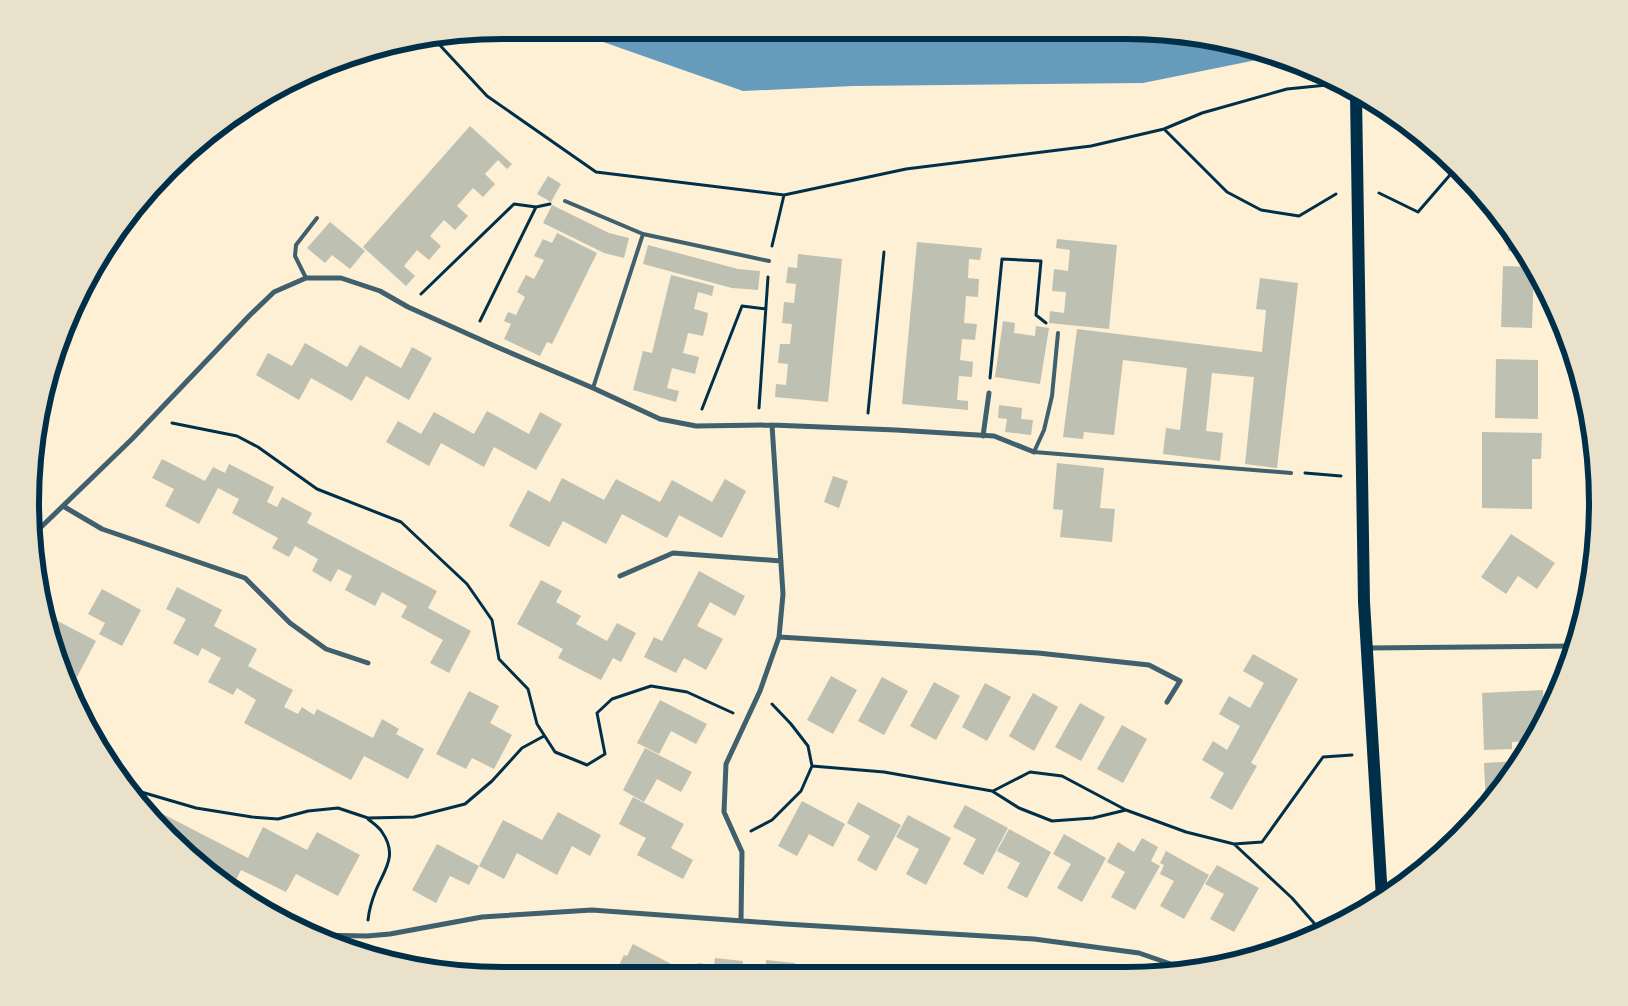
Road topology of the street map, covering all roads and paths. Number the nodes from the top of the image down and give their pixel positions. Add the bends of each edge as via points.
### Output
1 (438, 44) edge
2 (1326, 85) edge
3 (1356, 101) edge
4 (1164, 129) junction
5 (1451, 173) edge
6 (1357, 182) junction
7 (784, 195) junction
8 (565, 201) joint
9 (536, 207) junction
10 (317, 218) dead end
11 (642, 234) junction
12 (884, 252) dead end
13 (769, 261) junction
14 (306, 278) junction
15 (408, 306) junction
16 (766, 309) junction
17 (1058, 333) joint
18 (474, 335) junction
19 (593, 388) junction
20 (989, 394) joint
21 (151, 419) junction
22 (772, 425) junction
23 (696, 426) junction
24 (758, 426) junction
25 (867, 428) junction
26 (983, 436) junction
27 (1034, 452) junction
28 (1292, 473) joint
29 (1362, 478) junction
30 (63, 506) junction
31 (40, 528) edge
32 (782, 561) junction
33 (620, 576) dead end
34 (779, 637) junction
35 (1567, 646) edge
36 (1366, 648) junction
37 (368, 663) dead end
38 (760, 691) junction
39 (1167, 702) dead end
40 (747, 720) junction
41 (544, 736) junction
42 (1373, 754) junction
43 (812, 766) junction
44 (140, 791) edge
45 (992, 791) junction
46 (1126, 810) junction
47 (368, 818) junction
48 (736, 839) junction
49 (1234, 844) junction
50 (1381, 890) edge
51 (741, 921) junction
52 (1316, 926) edge
53 (334, 935) edge
54 (367, 936) junction
55 (1169, 965) edge

1 - 7 path via 487,96 596,172
2 - 4 path via 1287,89 1202,113
3 - 6 main road
4 - 6 path via 1227,192 1261,210 1299,216
4 - 7 path via 1091,146 906,169
5 - 6 path via 1418,212
6 - 29 main road
7 - 13 path
8 - 9 path
8 - 11 lane
9 - 15 path via 514,204
9 - 18 path
10 - 14 lane via 296,245 295,256
11 - 13 lane
11 - 19 lane
12 - 25 path
13 - 16 path
14 - 15 street via 341,278 380,291
14 - 21 street via 274,292
15 - 18 street
16 - 23 path via 742,306
16 - 24 path
17 - 20 path via 1036,315 1041,260 1002,259
17 - 27 lane via 1052,396 1044,430
18 - 19 street
19 - 23 street via 660,419
20 - 26 street
21 - 30 street
21 - 41 path via 237,436 317,489 400,522 468,584 492,620 499,659 528,689 537,724
22 - 24 street
22 - 25 street
22 - 32 street
23 - 24 street
25 - 26 street
26 - 27 street via 994,436
27 - 28 lane
28 - 29 path
29 - 36 main road
30 - 31 street
30 - 37 street via 102,529 245,578 290,623 326,649
32 - 33 street via 673,553
32 - 34 street
34 - 38 street
34 - 39 street via 1038,654 1150,665 1180,681
35 - 36 street
36 - 42 main road
38 - 40 street
38 - 43 path via 808,746
40 - 41 path via 687,692 651,686 612,699 597,713 605,754 587,765 555,752
40 - 48 street via 726,764 724,812
41 - 47 path via 522,748 492,781 465,804 414,817
42 - 49 path via 1323,757 1262,842
42 - 50 main road
43 - 45 path via 884,772
43 - 48 path via 801,791 772,820
44 - 47 path via 196,808 252,816 278,819 338,808
45 - 46 path via 1019,808 1052,821 1093,818
45 - 46 path via 1030,772 1062,776
46 - 49 path via 1186,832
47 - 54 path via 382,832 390,848 387,869 369,910
48 - 51 street via 742,852
49 - 52 path via 1292,898
51 - 54 street via 592,910 482,917
51 - 55 street via 1034,939 1139,953
53 - 54 street

